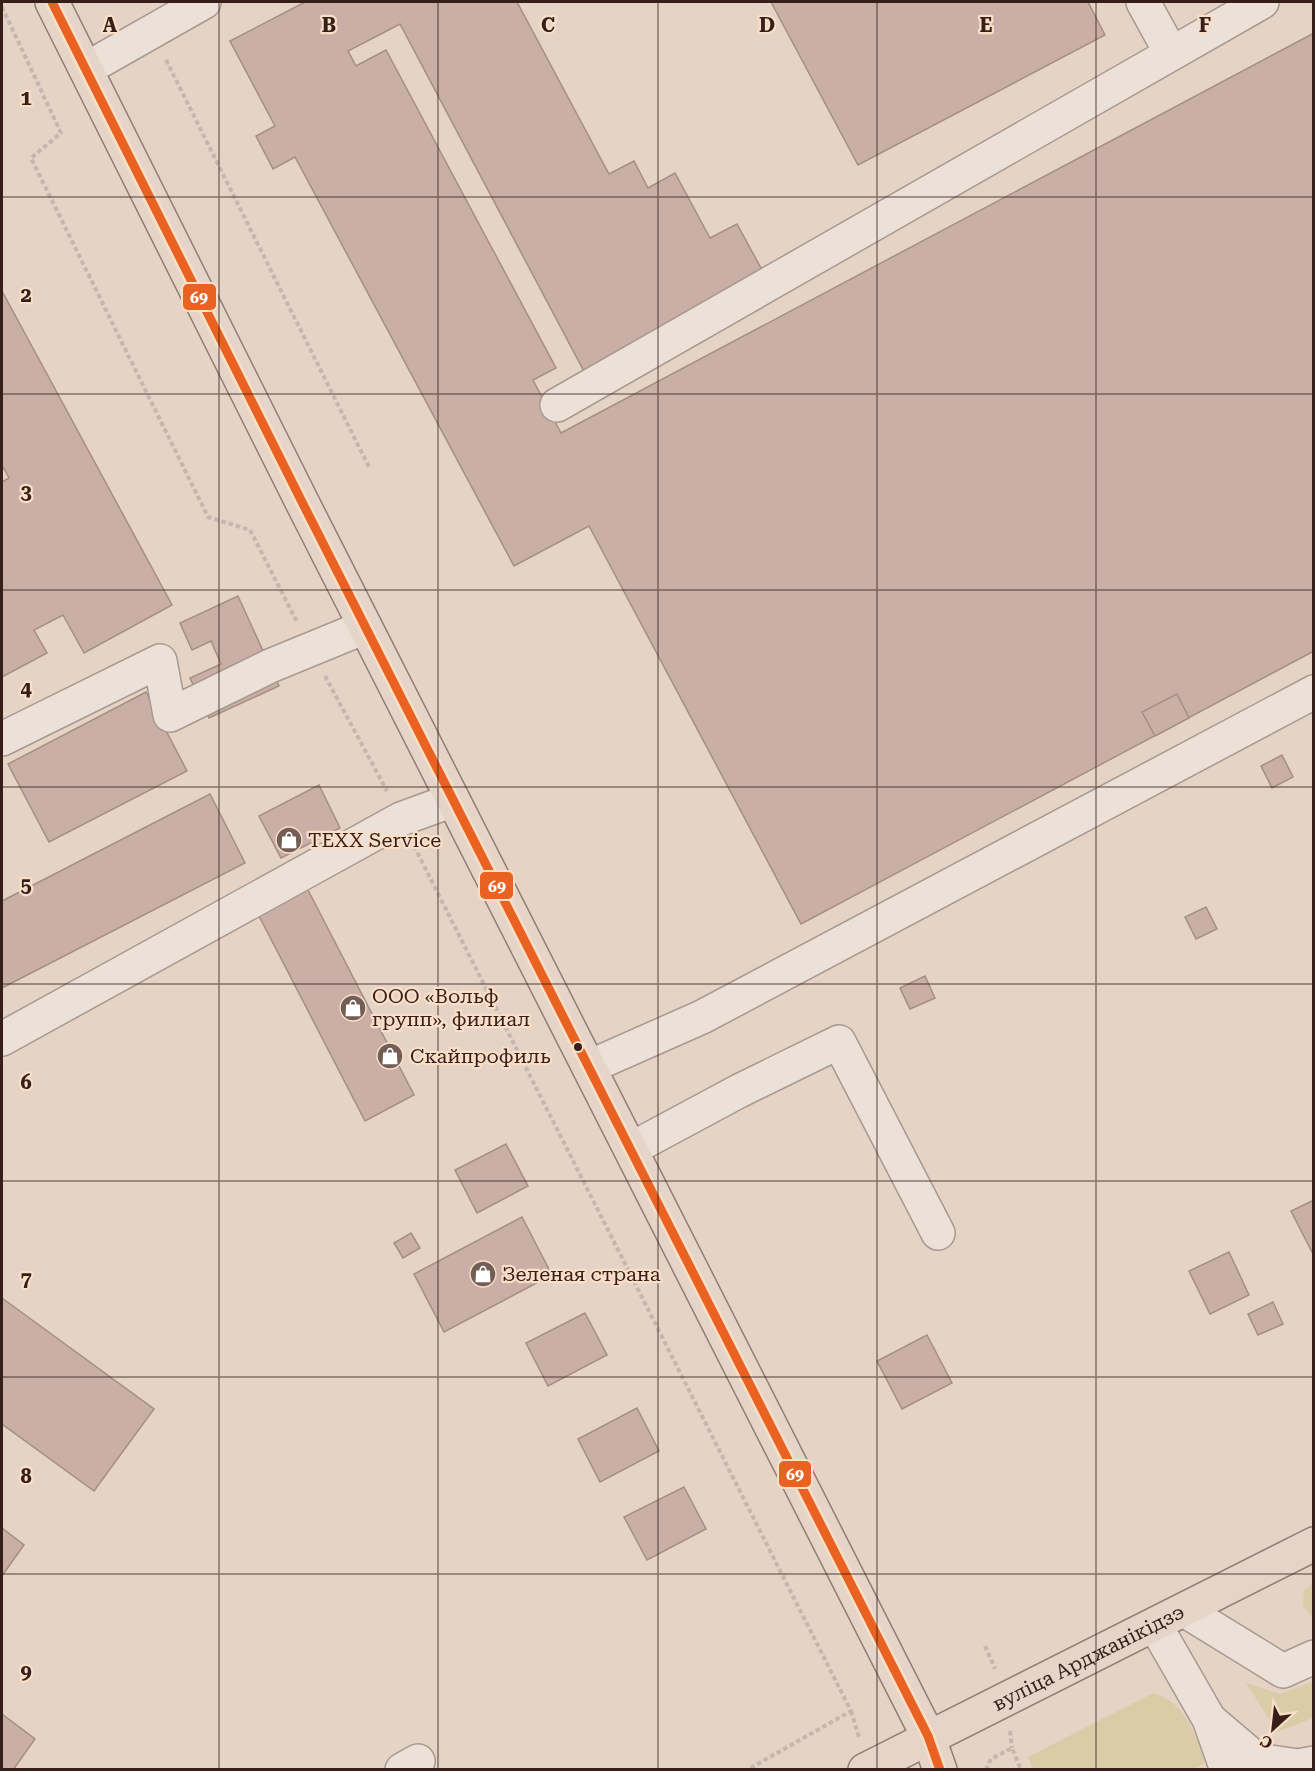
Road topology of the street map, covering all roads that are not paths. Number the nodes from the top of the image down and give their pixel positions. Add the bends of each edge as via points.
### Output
1 (52, 2) edge
2 (204, 2) edge
3 (1143, 2) edge
4 (1262, 2) edge
5 (1171, 53) junction
6 (86, 69) junction
7 (557, 405) dead end
8 (365, 627) junction
9 (1314, 692) edge
10 (2, 739) edge
11 (453, 800) junction
12 (2, 1039) edge
13 (589, 1067) junction
14 (631, 1149) junction
15 (938, 1233) dead end
16 (1314, 1545) edge
17 (1184, 1610) junction
18 (1155, 1625) junction
19 (1314, 1657) edge
20 (1209, 1719) junction
21 (928, 1736) junction
22 (1314, 1763) edge
23 (865, 1770) edge
24 (940, 1770) edge
25 (1227, 1770) edge

1 - 6 main road
2 - 6 lane
3 - 5 lane
4 - 5 lane
5 - 7 lane
6 - 8 main road
8 - 10 lane via 270,666 170,715 160,661
8 - 11 main road
9 - 13 lane via 702,1017
11 - 12 lane via 401,819
11 - 13 main road
13 - 14 main road
14 - 15 lane via 839,1042
14 - 21 main road
16 - 17 main road, вуліца Арджанікідзэ
17 - 18 main road, вуліца Арджанікідзэ
17 - 19 lane via 1284,1671
18 - 20 lane
18 - 21 main road, вуліца Арджанікідзэ
20 - 22 lane via 1257,1760 1298,1766
20 - 25 lane
21 - 23 main road, вуліца Арджанікідзэ
21 - 24 main road

